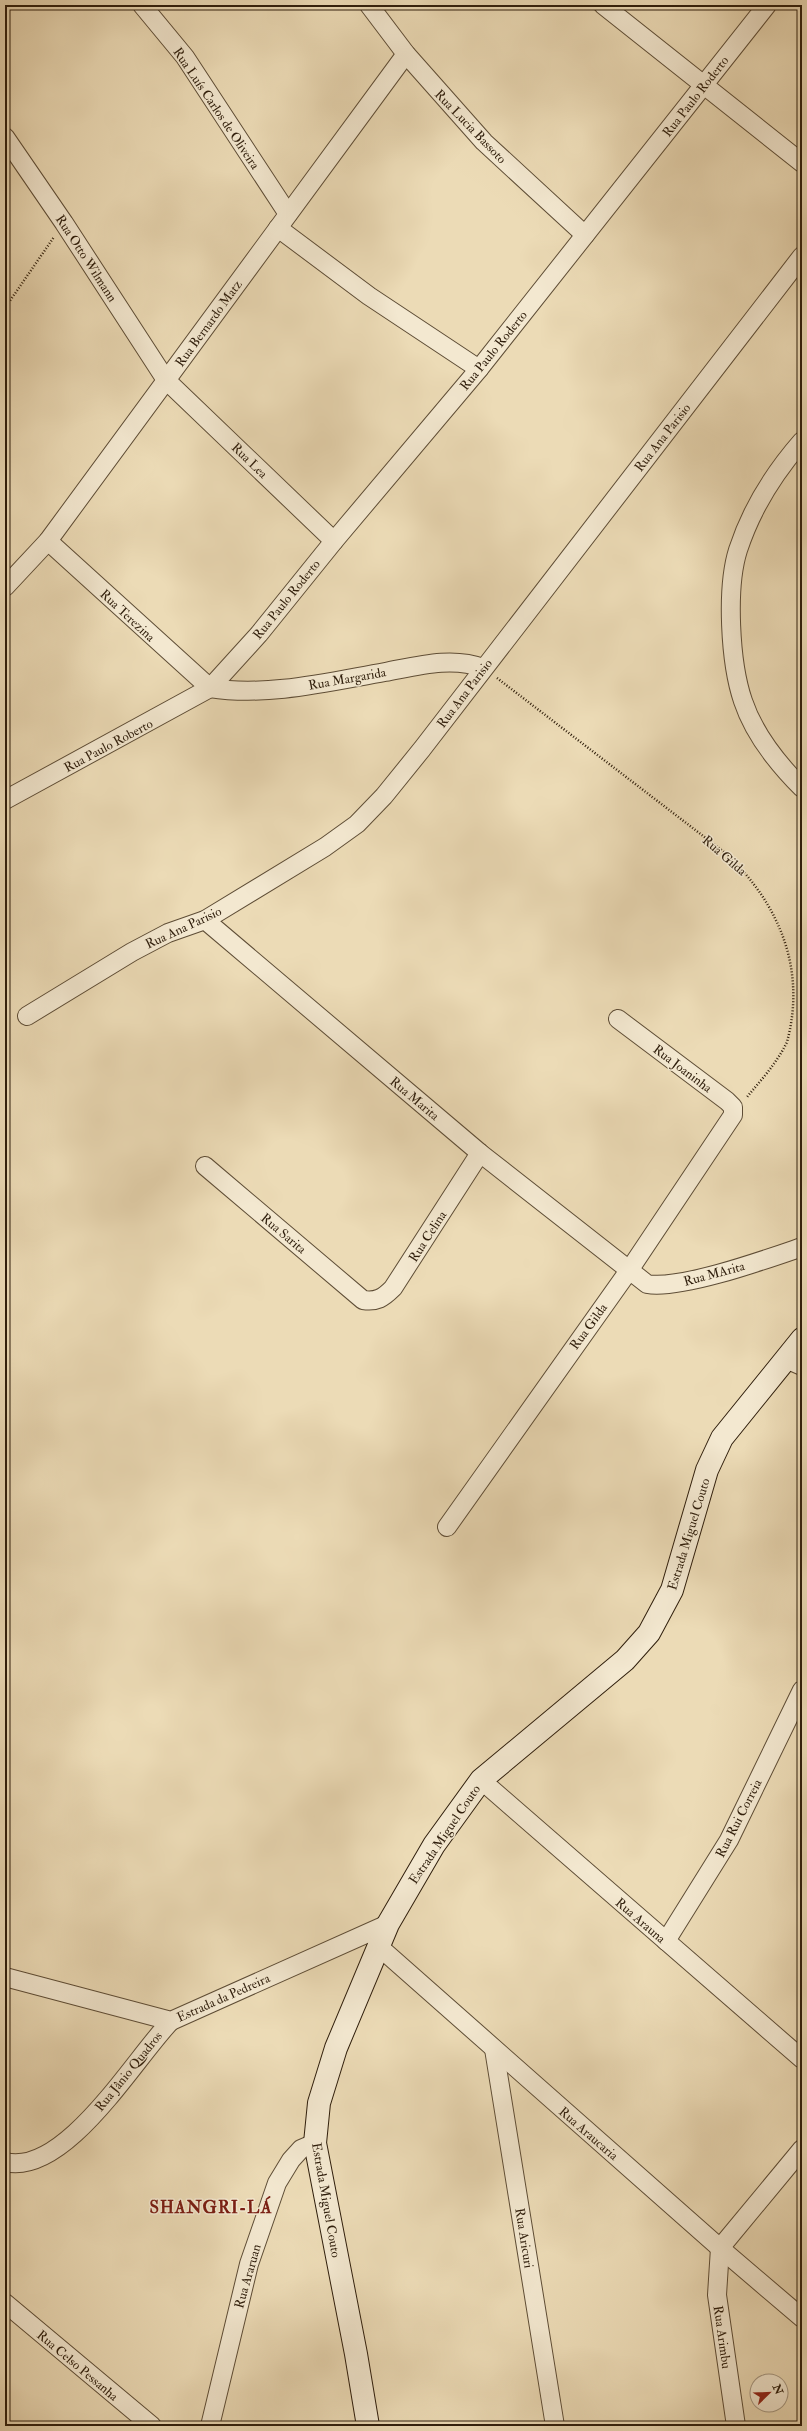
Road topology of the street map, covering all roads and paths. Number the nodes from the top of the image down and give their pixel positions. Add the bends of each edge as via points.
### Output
1 (142, 5) edge
2 (368, 5) edge
3 (603, 5) edge
4 (768, 5) edge
5 (406, 54) junction
6 (703, 85) junction
7 (5, 137) edge
8 (802, 163) edge
9 (283, 221) junction
10 (64, 223) junction
11 (585, 235) junction
12 (802, 256) edge
13 (5, 308) edge
14 (479, 369) junction
15 (166, 380) junction
16 (802, 441) edge
17 (48, 540) junction
18 (334, 541) junction
19 (5, 587) edge
20 (484, 668) junction
21 (210, 688) junction
22 (802, 788) edge
23 (5, 800) edge
24 (778, 915) dead end
25 (205, 920) junction
26 (796, 1014) dead end
27 (27, 1016) dead end
28 (618, 1019) dead end
29 (731, 1120) junction
30 (480, 1154) junction
31 (205, 1166) dead end
32 (802, 1247) edge
33 (630, 1269) junction
34 (363, 1300) joint
35 (802, 1339) edge
36 (794, 1363) edge
37 (447, 1527) dead end
38 (802, 1690) edge
39 (481, 1780) junction
40 (388, 1924) junction
41 (666, 1941) junction
42 (377, 1945) junction
43 (5, 1977) edge
44 (171, 2021) junction
45 (494, 2049) junction
46 (802, 2059) edge
47 (315, 2143) junction
48 (802, 2149) edge
49 (5, 2162) edge
50 (720, 2248) junction
51 (5, 2303) edge
52 (802, 2318) edge
53 (152, 2426) edge
54 (210, 2426) edge
55 (368, 2426) edge
56 (555, 2426) edge
57 (736, 2426) edge

1 - 9 street, Rua Luís Carlos de Oliveira via 184,57
2 - 5 street, Rua Lucia Bassoto
3 - 6 street
4 - 6 street, Rua Paulo Roderto
5 - 9 street, Rua Bernardo Matz
5 - 11 street, Rua Lucia Bassoto via 484,142
6 - 8 street
6 - 11 street, Rua Paulo Roderto
7 - 10 street, Rua Otto Wilmann
9 - 14 street, Rua Luís Carlos de Oliveira via 369,296
9 - 15 street, Rua Bernardo Matz
10 - 13 path
10 - 15 street, Rua Otto Wilmann
11 - 14 street, Rua Paulo Roderto
12 - 20 street, Rua Ana Parisio
14 - 18 street, Rua Paulo Roderto
15 - 17 street, Rua Bernardo Matz
15 - 18 street, Rua Lea
16 - 22 street via 782,464 758,502 737,551 731,597 734,658 743,701 764,744 779,765
17 - 19 street, Rua Bernardo Matz
17 - 21 street, Rua Terezina
18 - 21 street, Rua Paulo Roderto via 259,634
20 - 21 street, Rua Margarida via 468,662 437,663 299,687 235,692
20 - 24 path, Rua Gilda via 724,852 750,877
20 - 25 street, Rua Ana Parisio via 384,796 357,824 325,847
21 - 23 street, Rua Paulo Roberto
25 - 27 street, Rua Ana Parisio via 168,933 132,952
25 - 30 street, Rua Marita
26 - 29 path via 783,1049
28 - 29 street, Rua Joaninha via 733,1107
29 - 33 street, Rua Gilda via 699,1163
30 - 33 street, Rua Marita
30 - 34 street, Rua Celina via 393,1288 382,1299 373,1302
31 - 34 street, Rua Sarita
32 - 33 street, Rua MArita via 709,1275 656,1286 647,1284
33 - 37 street, Rua Gilda
35 - 36 street, Estrada Miguel Couto
36 - 39 street, Estrada Miguel Couto via 722,1438 707,1470 672,1590 649,1633 625,1660
38 - 41 street, Rua Rui Correia via 729,1840
39 - 40 street, Estrada Miguel Couto via 434,1845
39 - 41 street, Rua Arauna
40 - 42 street, Estrada Miguel Couto
40 - 44 street, Estrada da Pedreira
41 - 46 street, Rua Arauna
42 - 45 street, Rua Araucaria
42 - 47 street, Estrada Miguel Couto via 336,2048 319,2103
43 - 44 street, Estrada da Pedreira
44 - 49 street, Rua Jânio Quadros via 151,2042 121,2084 87,2122 60,2146 36,2161 18,2165
45 - 50 street, Rua Araucaria
45 - 56 street, Rua Aricuri
47 - 54 street, Rua Araruan via 301,2149 277,2183 249,2264
47 - 55 street, Estrada Miguel Couto
48 - 50 street
50 - 52 street, Rua Araucaria
50 - 57 street, Rua Arimbu via 717,2295
51 - 53 street, Rua Celso Pessanha

